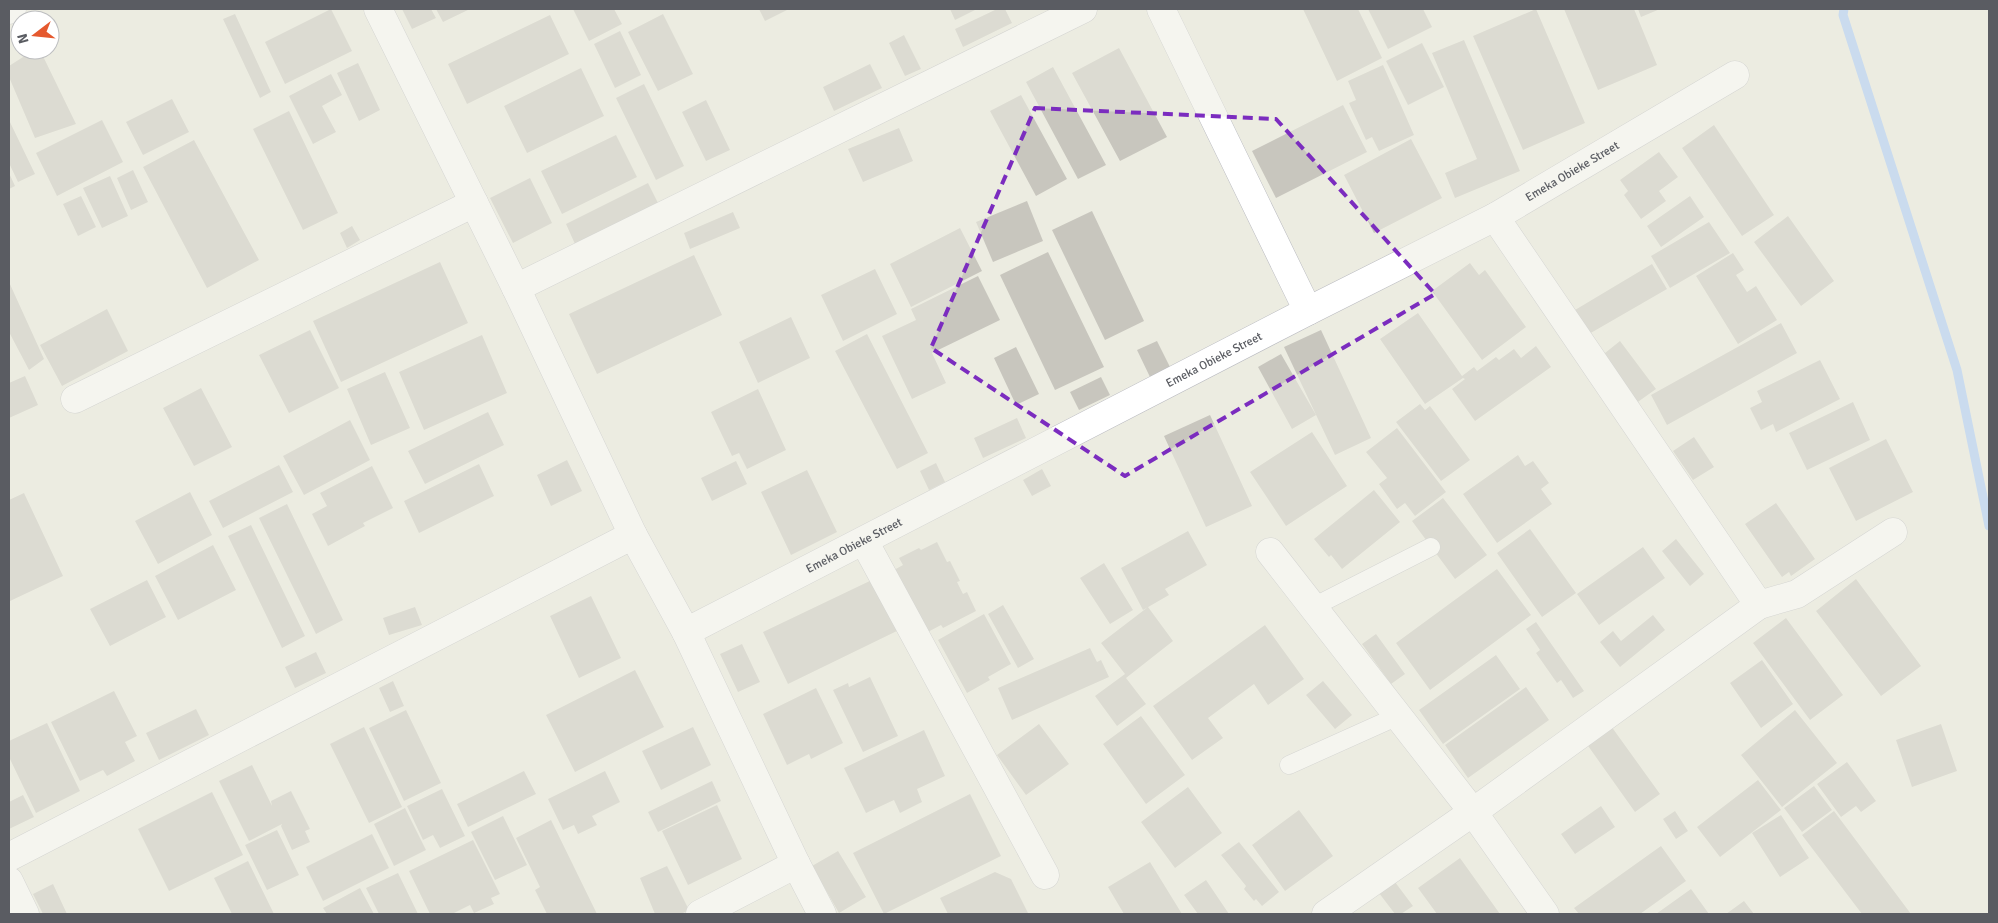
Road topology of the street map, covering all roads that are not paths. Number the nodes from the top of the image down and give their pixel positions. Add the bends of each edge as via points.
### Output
1 (12, 9) edge
2 (378, 9) edge
3 (1083, 9) edge
4 (1161, 9) edge
5 (9, 10) edge
6 (1735, 75) dead end
7 (474, 203) junction
8 (1495, 217) junction
9 (516, 288) junction
10 (1308, 311) junction
11 (75, 400) dead end
12 (1892, 532) dead end
13 (633, 535) junction
14 (864, 541) junction
15 (1431, 547) dead end
16 (1270, 552) dead end
17 (1759, 605) junction
18 (1313, 607) junction
19 (686, 632) junction
20 (1398, 716) junction
21 (1289, 765) dead end
22 (1473, 812) junction
23 (9, 857) edge
24 (796, 864) junction
25 (1045, 875) dead end
26 (9, 881) edge
27 (25, 914) edge
28 (700, 914) edge
29 (822, 914) edge
30 (1326, 914) edge
31 (1545, 914) edge

1 - 5 street
2 - 7 street
3 - 9 street
4 - 10 street
6 - 8 street, Emeka Obieke Street
7 - 9 street
7 - 11 street
8 - 10 street, Emeka Obieke Street
8 - 17 street
9 - 13 street
10 - 14 street, Emeka Obieke Street
12 - 17 street via 1796,594
13 - 19 street
13 - 23 street
14 - 19 street, Emeka Obieke Street
14 - 25 street
15 - 18 lane
16 - 18 street
17 - 22 street
18 - 20 street
19 - 24 street
20 - 21 lane
20 - 22 street
22 - 30 street
22 - 31 street
24 - 28 street
24 - 29 street
26 - 27 street

